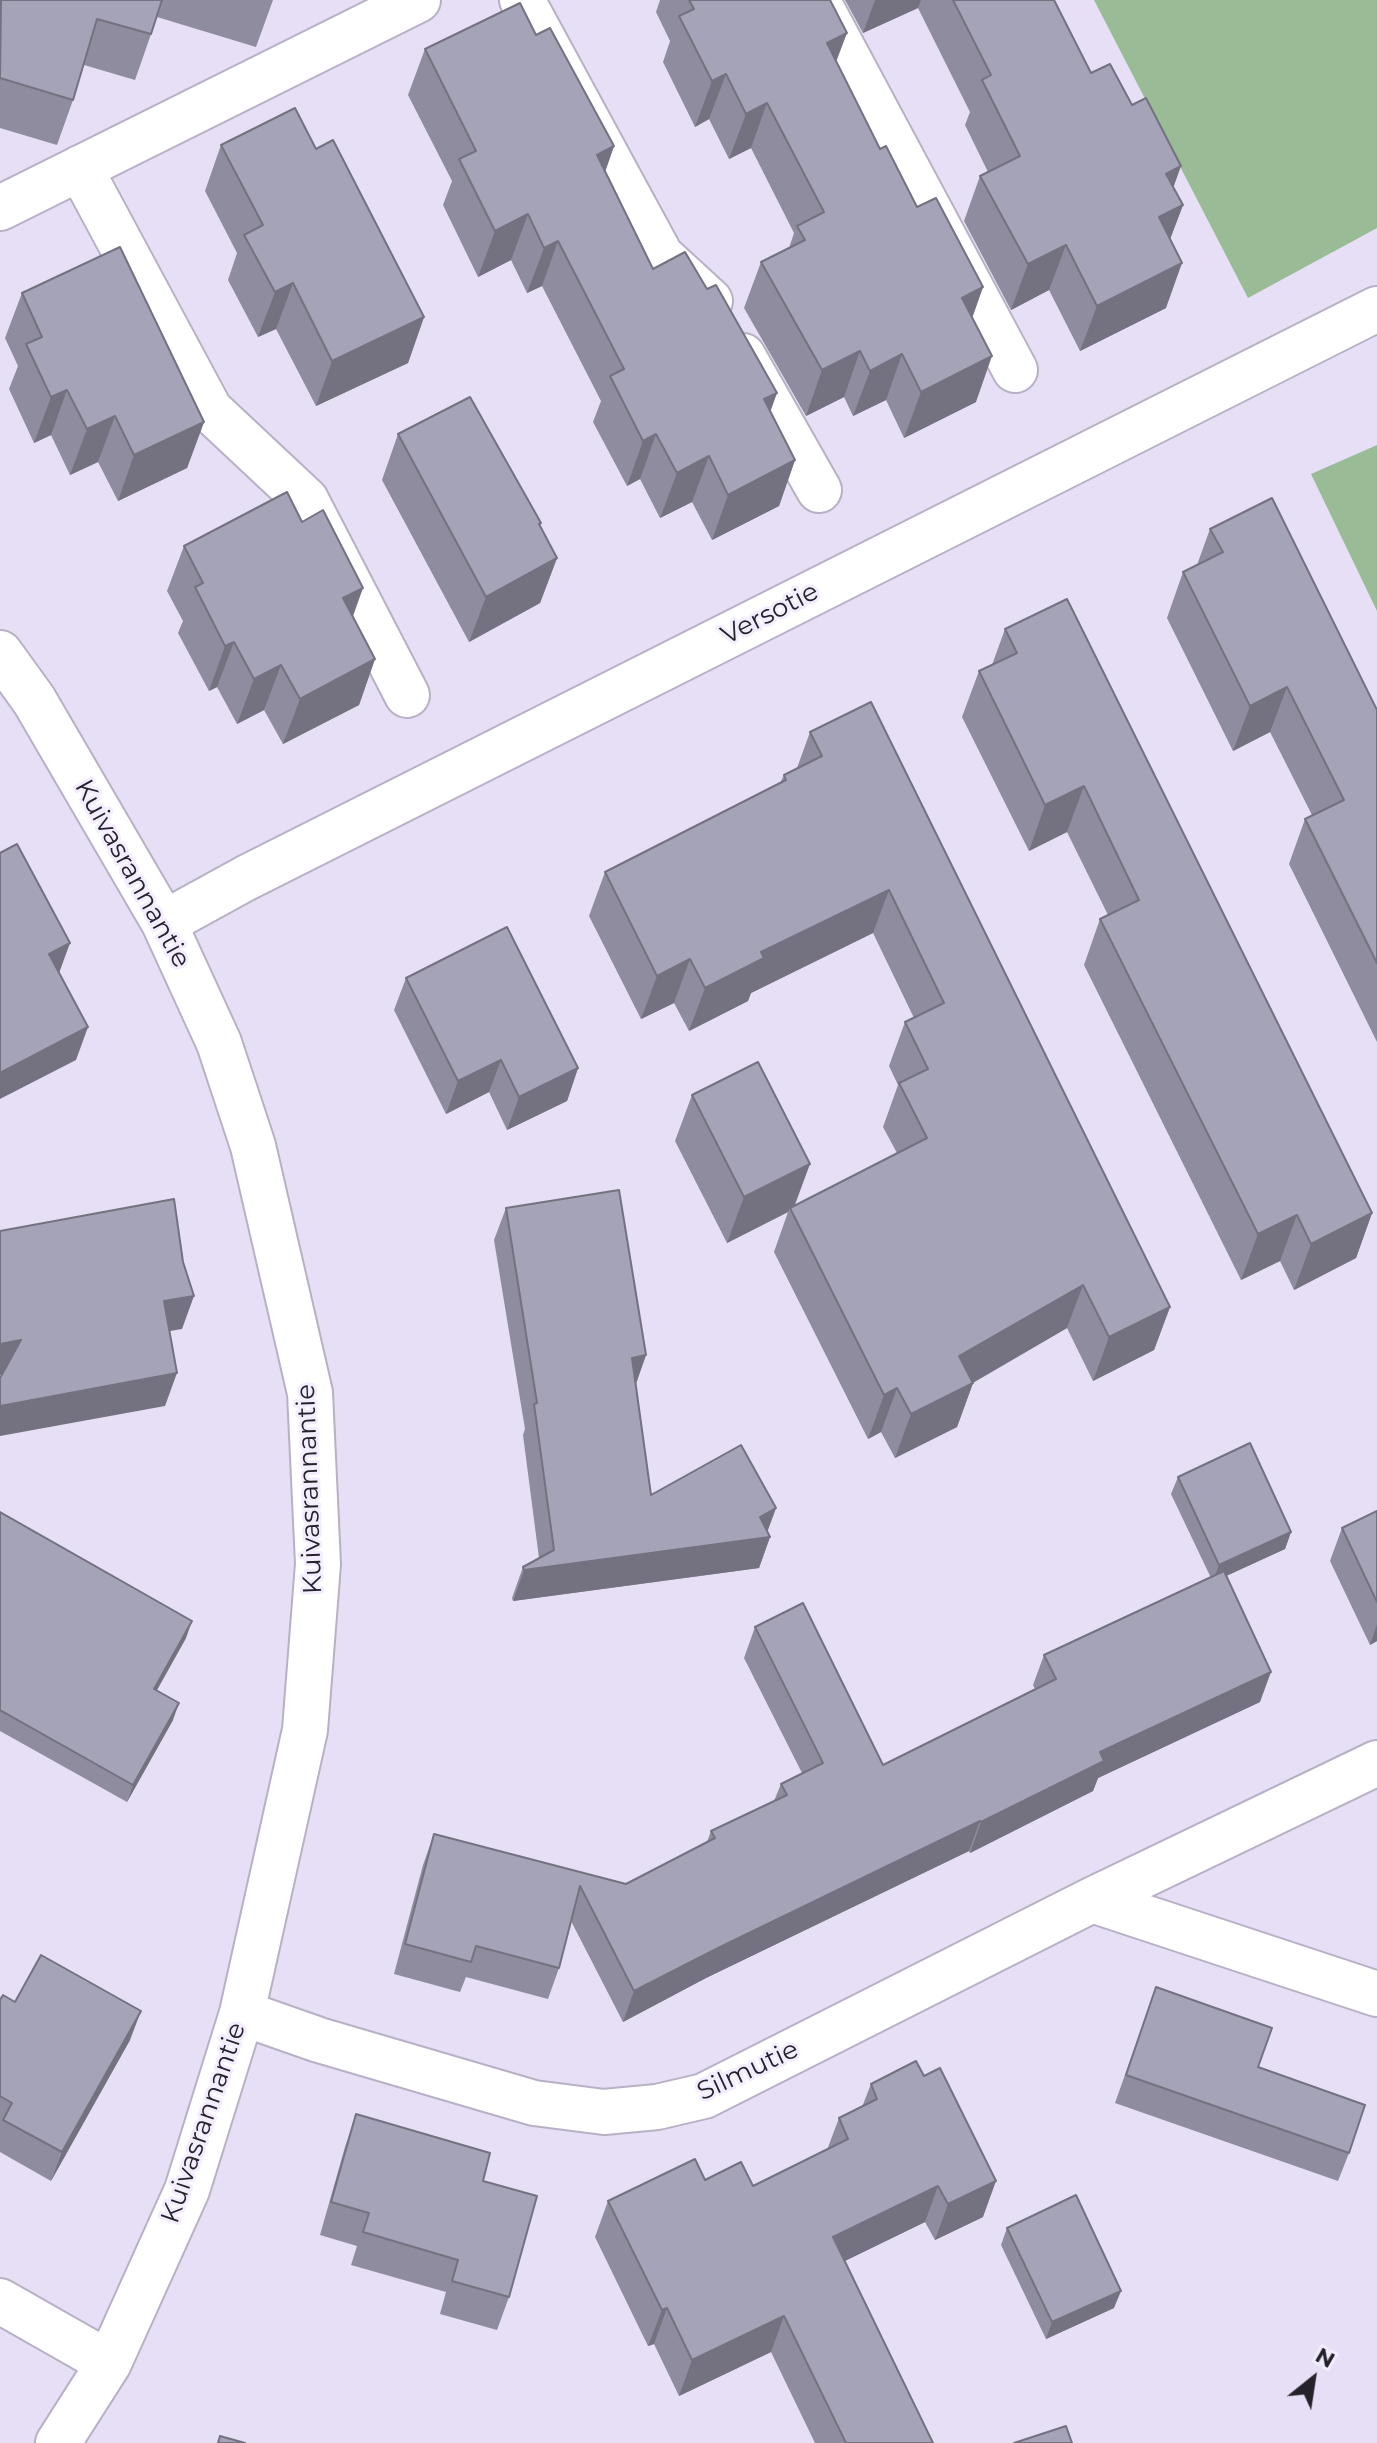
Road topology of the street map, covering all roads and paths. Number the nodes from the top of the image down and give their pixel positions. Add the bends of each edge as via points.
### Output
1 (418, 0) edge
2 (522, 0) edge
3 (817, 0) edge
4 (80, 168) junction
5 (0, 208) edge
6 (1377, 309) edge
7 (1015, 370) dead end
8 (819, 490) dead end
9 (0, 653) edge
10 (407, 695) dead end
11 (164, 923) junction
12 (1377, 1763) edge
13 (1092, 1900) junction
14 (1377, 1994) edge
15 (242, 2013) junction
16 (0, 2301) edge
17 (109, 2363) junction
18 (58, 2443) edge

1 - 4 street
2 - 8 street via 661,256 714,305
3 - 7 street
4 - 5 street
4 - 10 street via 210,410 306,500
6 - 11 street, Versotie
9 - 11 street, Kuivasrannantie via 34,700
11 - 15 street, Kuivasrannantie via 219,1043 253,1146 310,1393 318,1564 305,1730
12 - 13 street, Silmutie
13 - 14 street
13 - 15 street, Silmutie via 704,2096 657,2107 604,2112 534,2103
15 - 17 street, Kuivasrannantie via 187,2190
16 - 17 street
17 - 18 street, Kuivasrannantie

